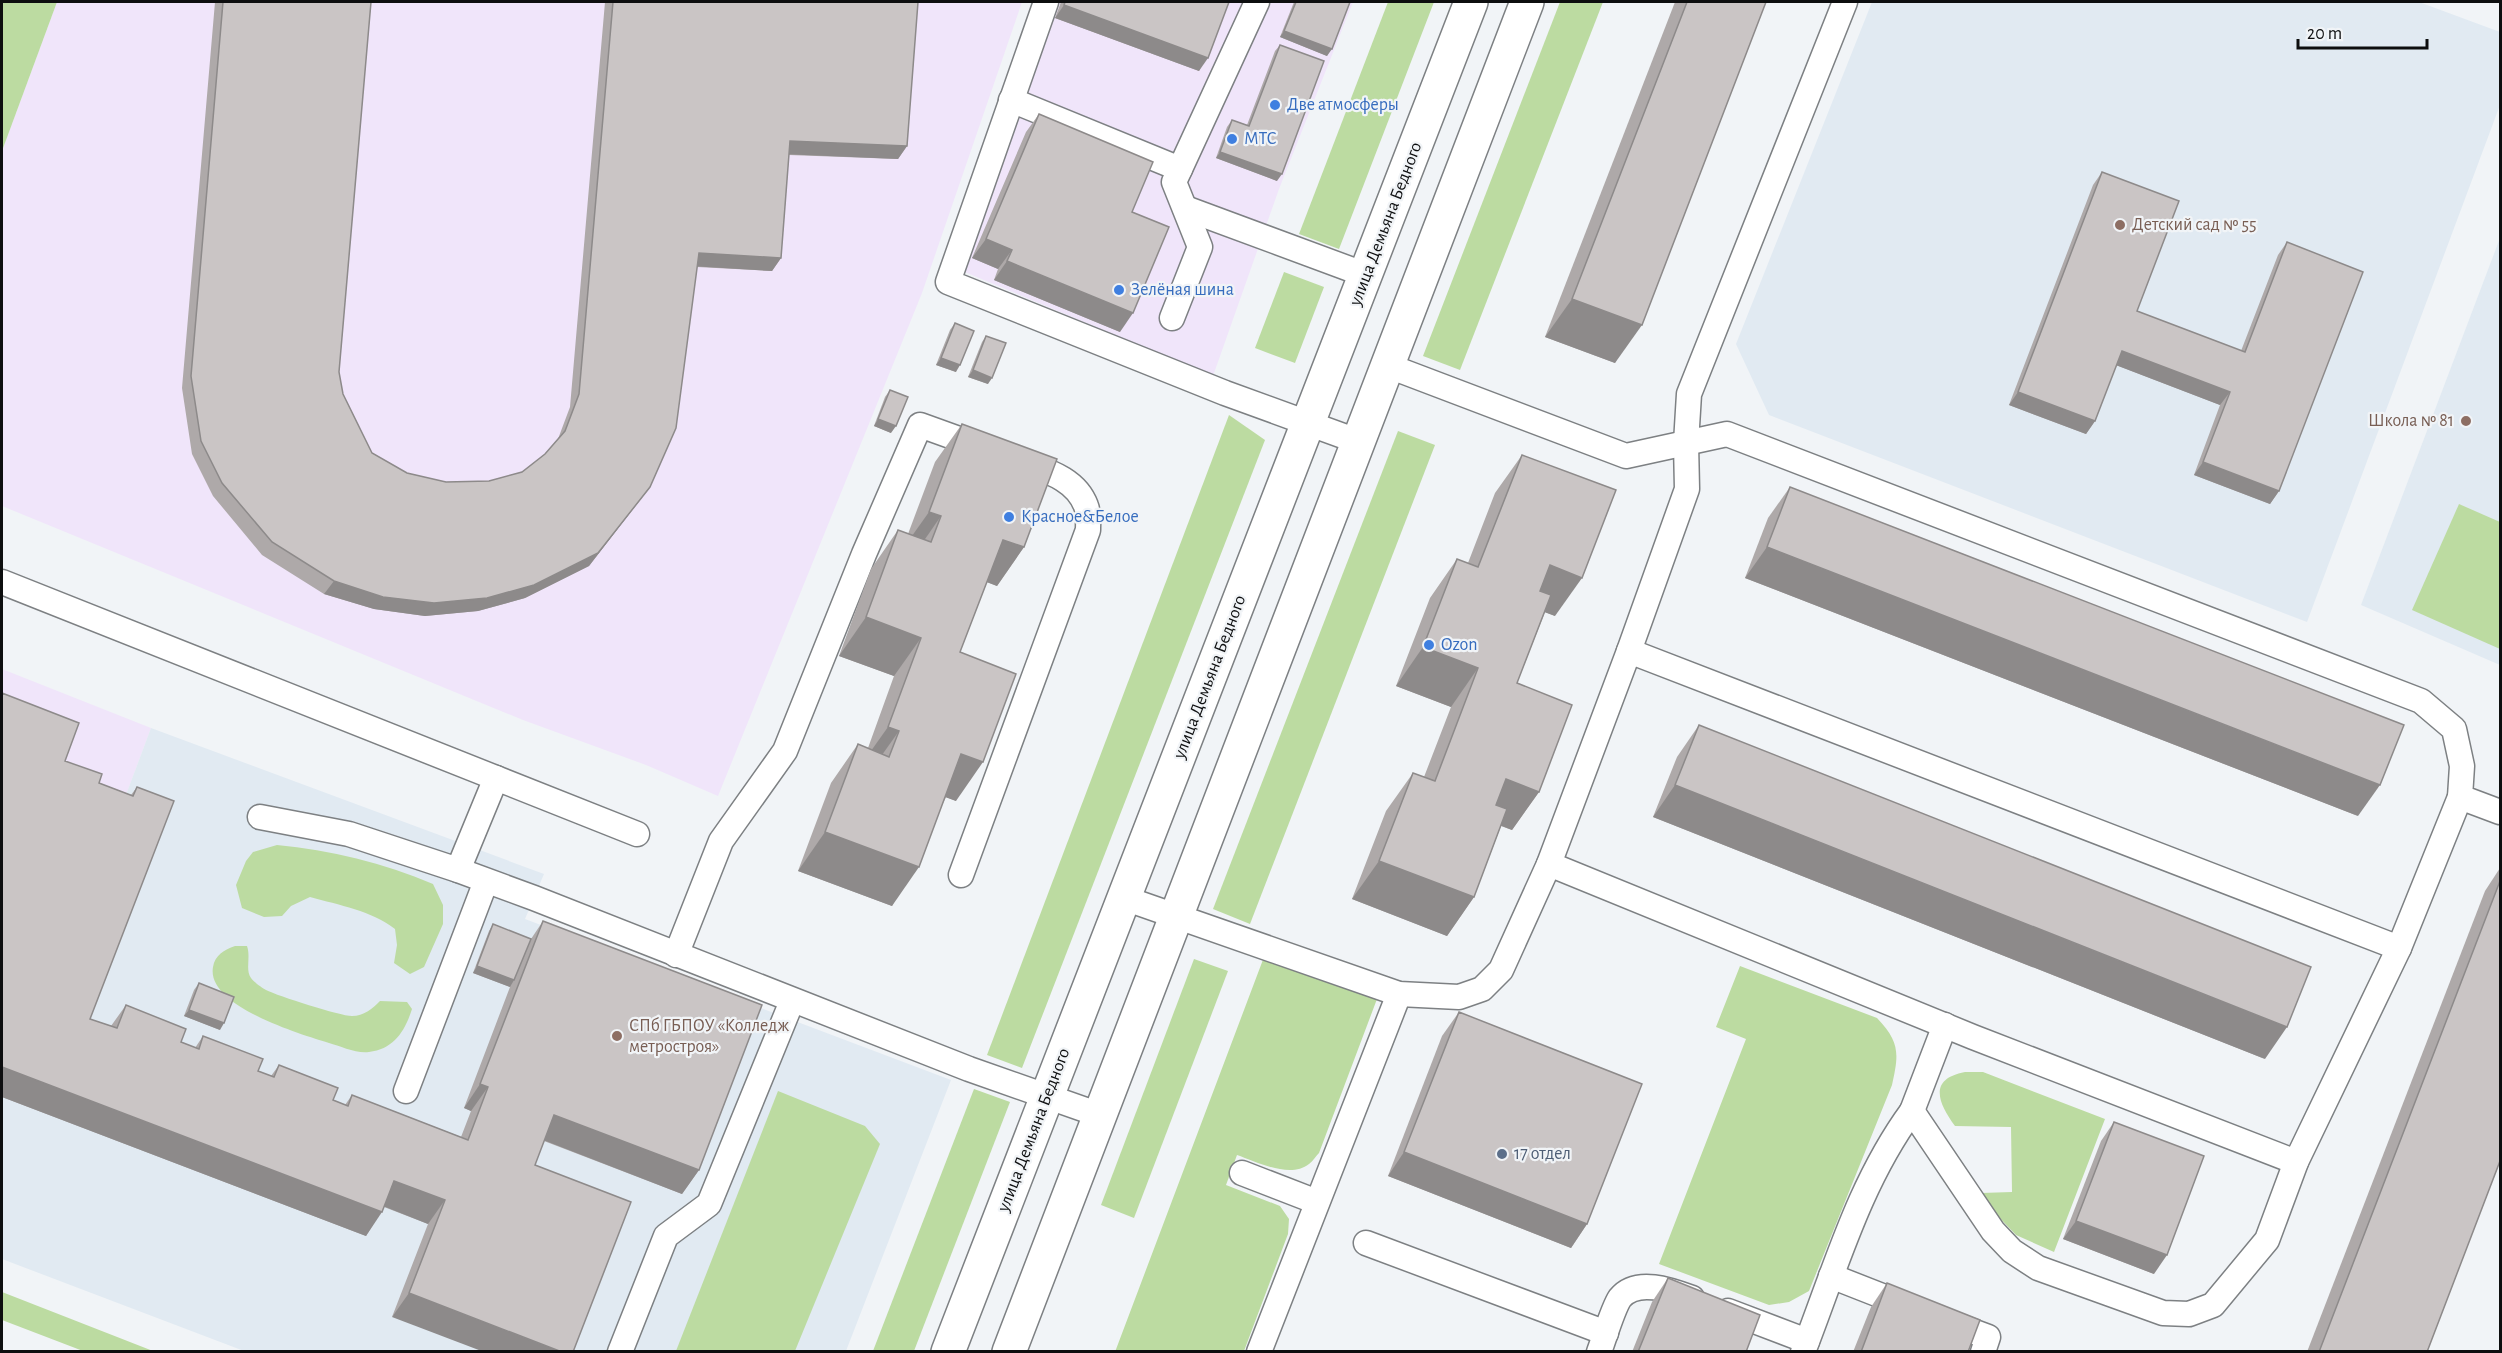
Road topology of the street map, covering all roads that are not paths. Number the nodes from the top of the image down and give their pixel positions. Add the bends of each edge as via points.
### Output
1 (1046, 2) edge
2 (1257, 2) edge
3 (1471, 2) edge
4 (1527, 2) edge
5 (1845, 2) edge
6 (1011, 100) junction
7 (1180, 169) junction
8 (1185, 208) junction
9 (1366, 275) junction
10 (1172, 318) dead end
11 (1386, 365) junction
12 (1309, 423) junction
13 (1358, 441) junction
14 (1686, 443) junction
15 (2, 582) edge
16 (1629, 651) junction
17 (496, 778) junction
18 (2460, 797) junction
19 (2500, 812) edge
20 (260, 817) dead end
21 (637, 834) dead end
22 (1549, 864) junction
23 (458, 870) junction
24 (961, 875) dead end
25 (486, 881) junction
26 (1124, 898) junction
27 (1176, 916) junction
28 (2399, 948) junction
29 (676, 955) junction
30 (1399, 994) junction
31 (792, 1001) junction
32 (1945, 1025) junction
33 (406, 1091) dead end
34 (1047, 1097) junction
35 (1912, 1111) junction
36 (1100, 1115) junction
37 (2296, 1162) junction
38 (1242, 1173) dead end
39 (1317, 1202) junction
40 (1366, 1243) dead end
41 (1831, 1276) junction
42 (1602, 1342) edge
43 (1805, 1346) edge
44 (620, 1352) edge
45 (948, 1352) edge
46 (1010, 1352) edge
47 (1259, 1352) edge
48 (1983, 1352) edge

1 - 6 lane
2 - 7 lane
3 - 9 street, улица Демьяна Бедного
4 - 11 street
5 - 14 lane via 1689,394
6 - 7 lane
6 - 12 lane via 948,282
7 - 8 lane via 1174,182
8 - 9 lane
8 - 10 lane via 1200,247
9 - 12 street, улица Демьяна Бедного
11 - 13 street
11 - 14 lane via 1626,456
12 - 13 lane
12 - 26 street, улица Демьяна Бедного
13 - 27 street
14 - 16 lane via 1687,489
14 - 18 lane via 1727,434 2421,701 2454,729 2462,766
15 - 17 lane
16 - 22 lane
16 - 28 lane
17 - 21 lane
17 - 23 lane
18 - 19 lane
18 - 28 lane
20 - 23 lane via 349,834
22 - 30 lane via 1501,970 1482,989 1459,997
22 - 32 lane
23 - 25 lane
24 - 29 lane via 1088,530 1087,507 1074,487 1056,474 920,425 785,751 721,841
25 - 29 lane
25 - 33 lane
26 - 27 lane
26 - 34 street, улица Демьяна Бедного
27 - 30 lane
27 - 36 street
28 - 37 lane
29 - 31 lane
30 - 39 lane
31 - 34 lane
31 - 44 lane via 709,1204 666,1236
32 - 35 lane
32 - 37 lane
34 - 36 lane
34 - 45 street, улица Демьяна Бедного
35 - 37 lane via 1993,1231 2012,1251 2038,1268 2163,1313 2189,1314 2213,1305 2267,1240
35 - 41 lane via 1870,1178
36 - 46 street
38 - 39 lane
39 - 47 lane
40 - 42 lane
41 - 43 lane
41 - 48 lane via 1988,1338
42 - 43 lane via 1621,1297 1636,1289 1664,1287

